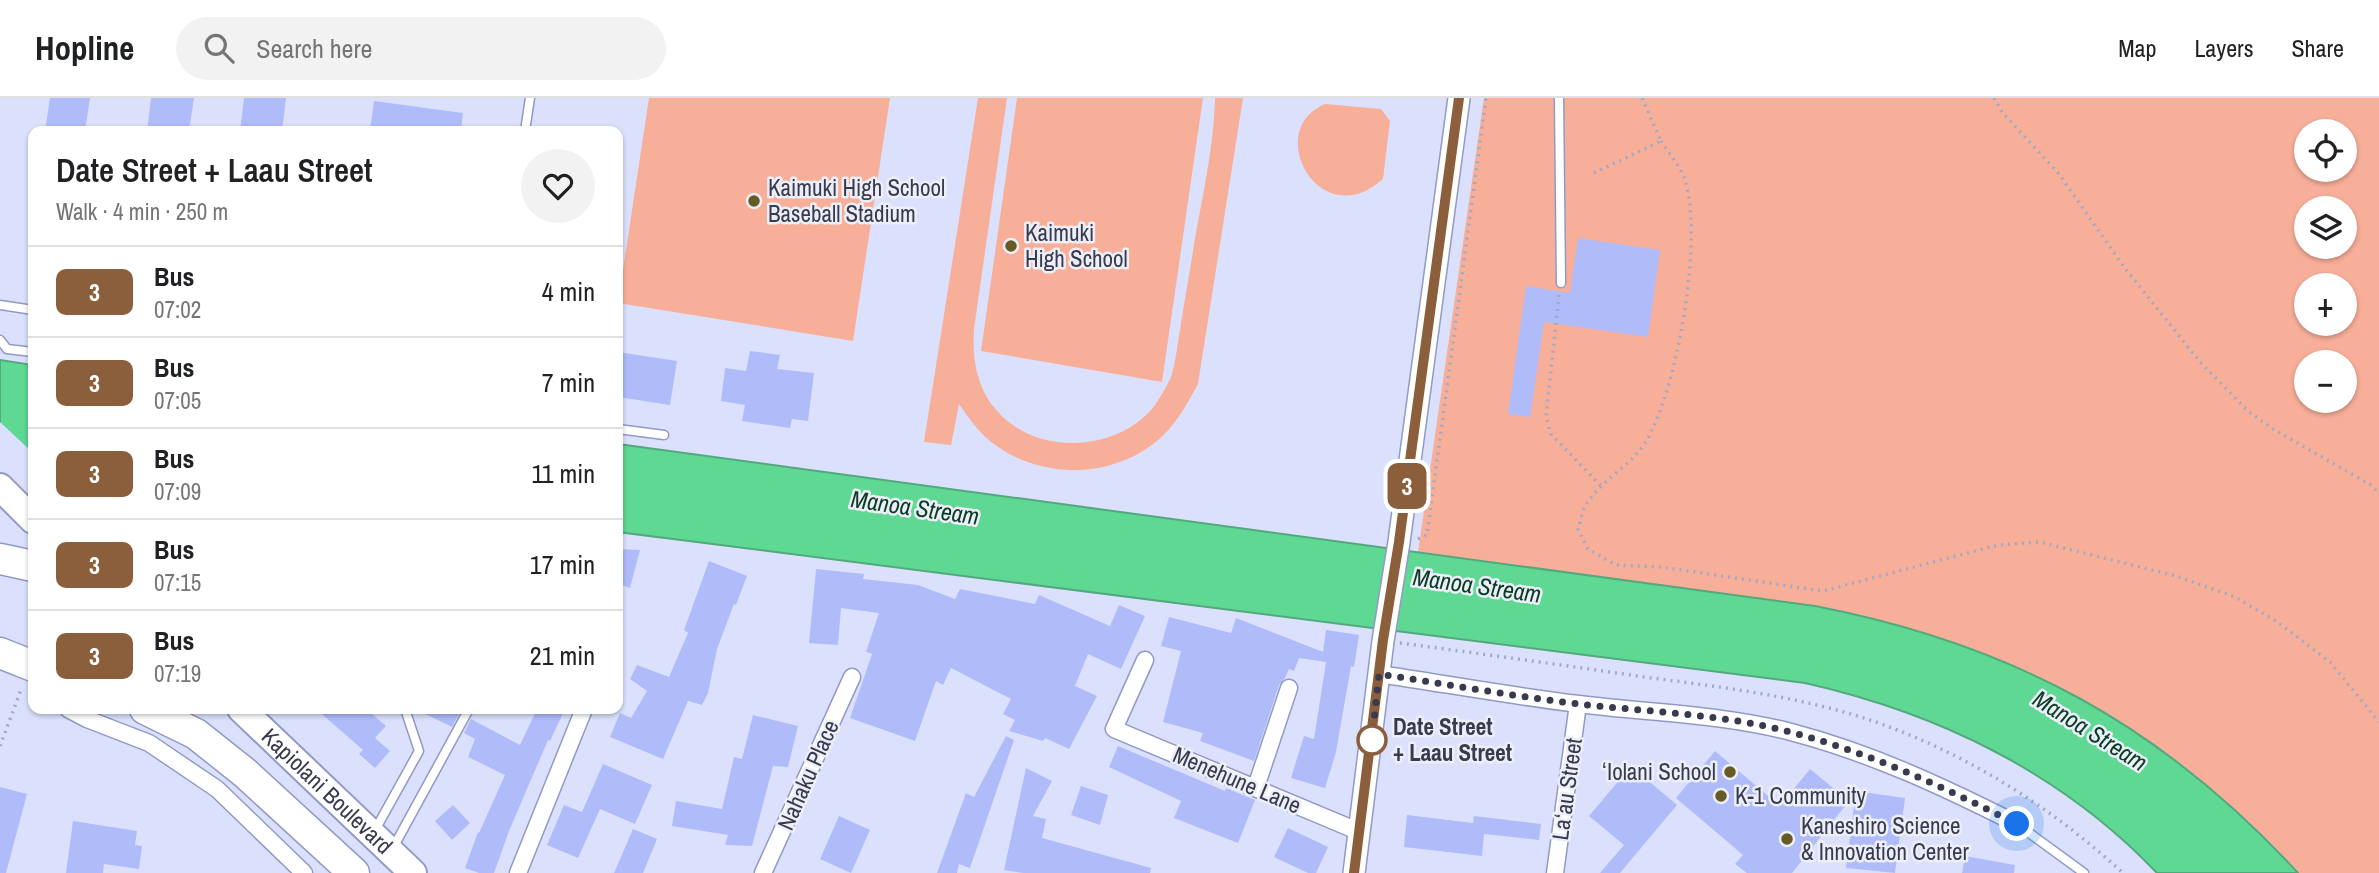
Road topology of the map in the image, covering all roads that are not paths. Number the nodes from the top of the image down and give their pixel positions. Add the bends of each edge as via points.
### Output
1 (530, 98) edge
2 (1459, 98) edge
3 (1559, 98) edge
4 (526, 126) edge
5 (1560, 283) road end
6 (0, 305) edge
7 (28, 309) edge
8 (0, 340) edge
9 (28, 351) edge
10 (623, 430) edge
11 (664, 435) dead end
12 (0, 487) edge
13 (28, 516) edge
14 (0, 559) edge
15 (28, 565) edge
16 (0, 653) edge
17 (1144, 660) dead end
18 (28, 673) edge
19 (1379, 674) junction
20 (852, 677) dead end
21 (1289, 688) dead end
22 (1578, 704) junction
23 (78, 714) edge
24 (155, 714) edge
25 (246, 714) edge
26 (407, 714) edge
27 (466, 714) edge
28 (582, 714) edge
29 (1256, 787) junction
30 (2017, 824) joint
31 (1360, 832) junction
32 (382, 843) junction
33 (304, 873) edge
34 (354, 873) edge
35 (413, 873) edge
36 (518, 873) edge
37 (763, 873) edge
38 (1354, 873) edge
39 (1555, 873) edge
40 (2084, 873) edge

1 - 4 lane
2 - 19 street
3 - 5 lane
6 - 7 lane
8 - 9 lane via 7,349
10 - 11 lane
12 - 13 main road
14 - 15 highway
16 - 18 highway
17 - 29 street, Menehune Lane via 1114,729
19 - 22 street
19 - 31 street
20 - 37 street, Nahaku Place
21 - 29 street
22 - 30 street via 1694,715 1788,731 1877,758
22 - 39 street, Laʻau Street
23 - 33 street via 149,743 217,789
24 - 34 highway via 196,734 245,773
25 - 32 main road, Kapiolani Boulevard
26 - 32 lane via 419,751
27 - 32 lane
28 - 36 street
29 - 31 street, Menehune Lane
30 - 40 lane
31 - 38 street
32 - 35 main road, Kapiolani Boulevard

